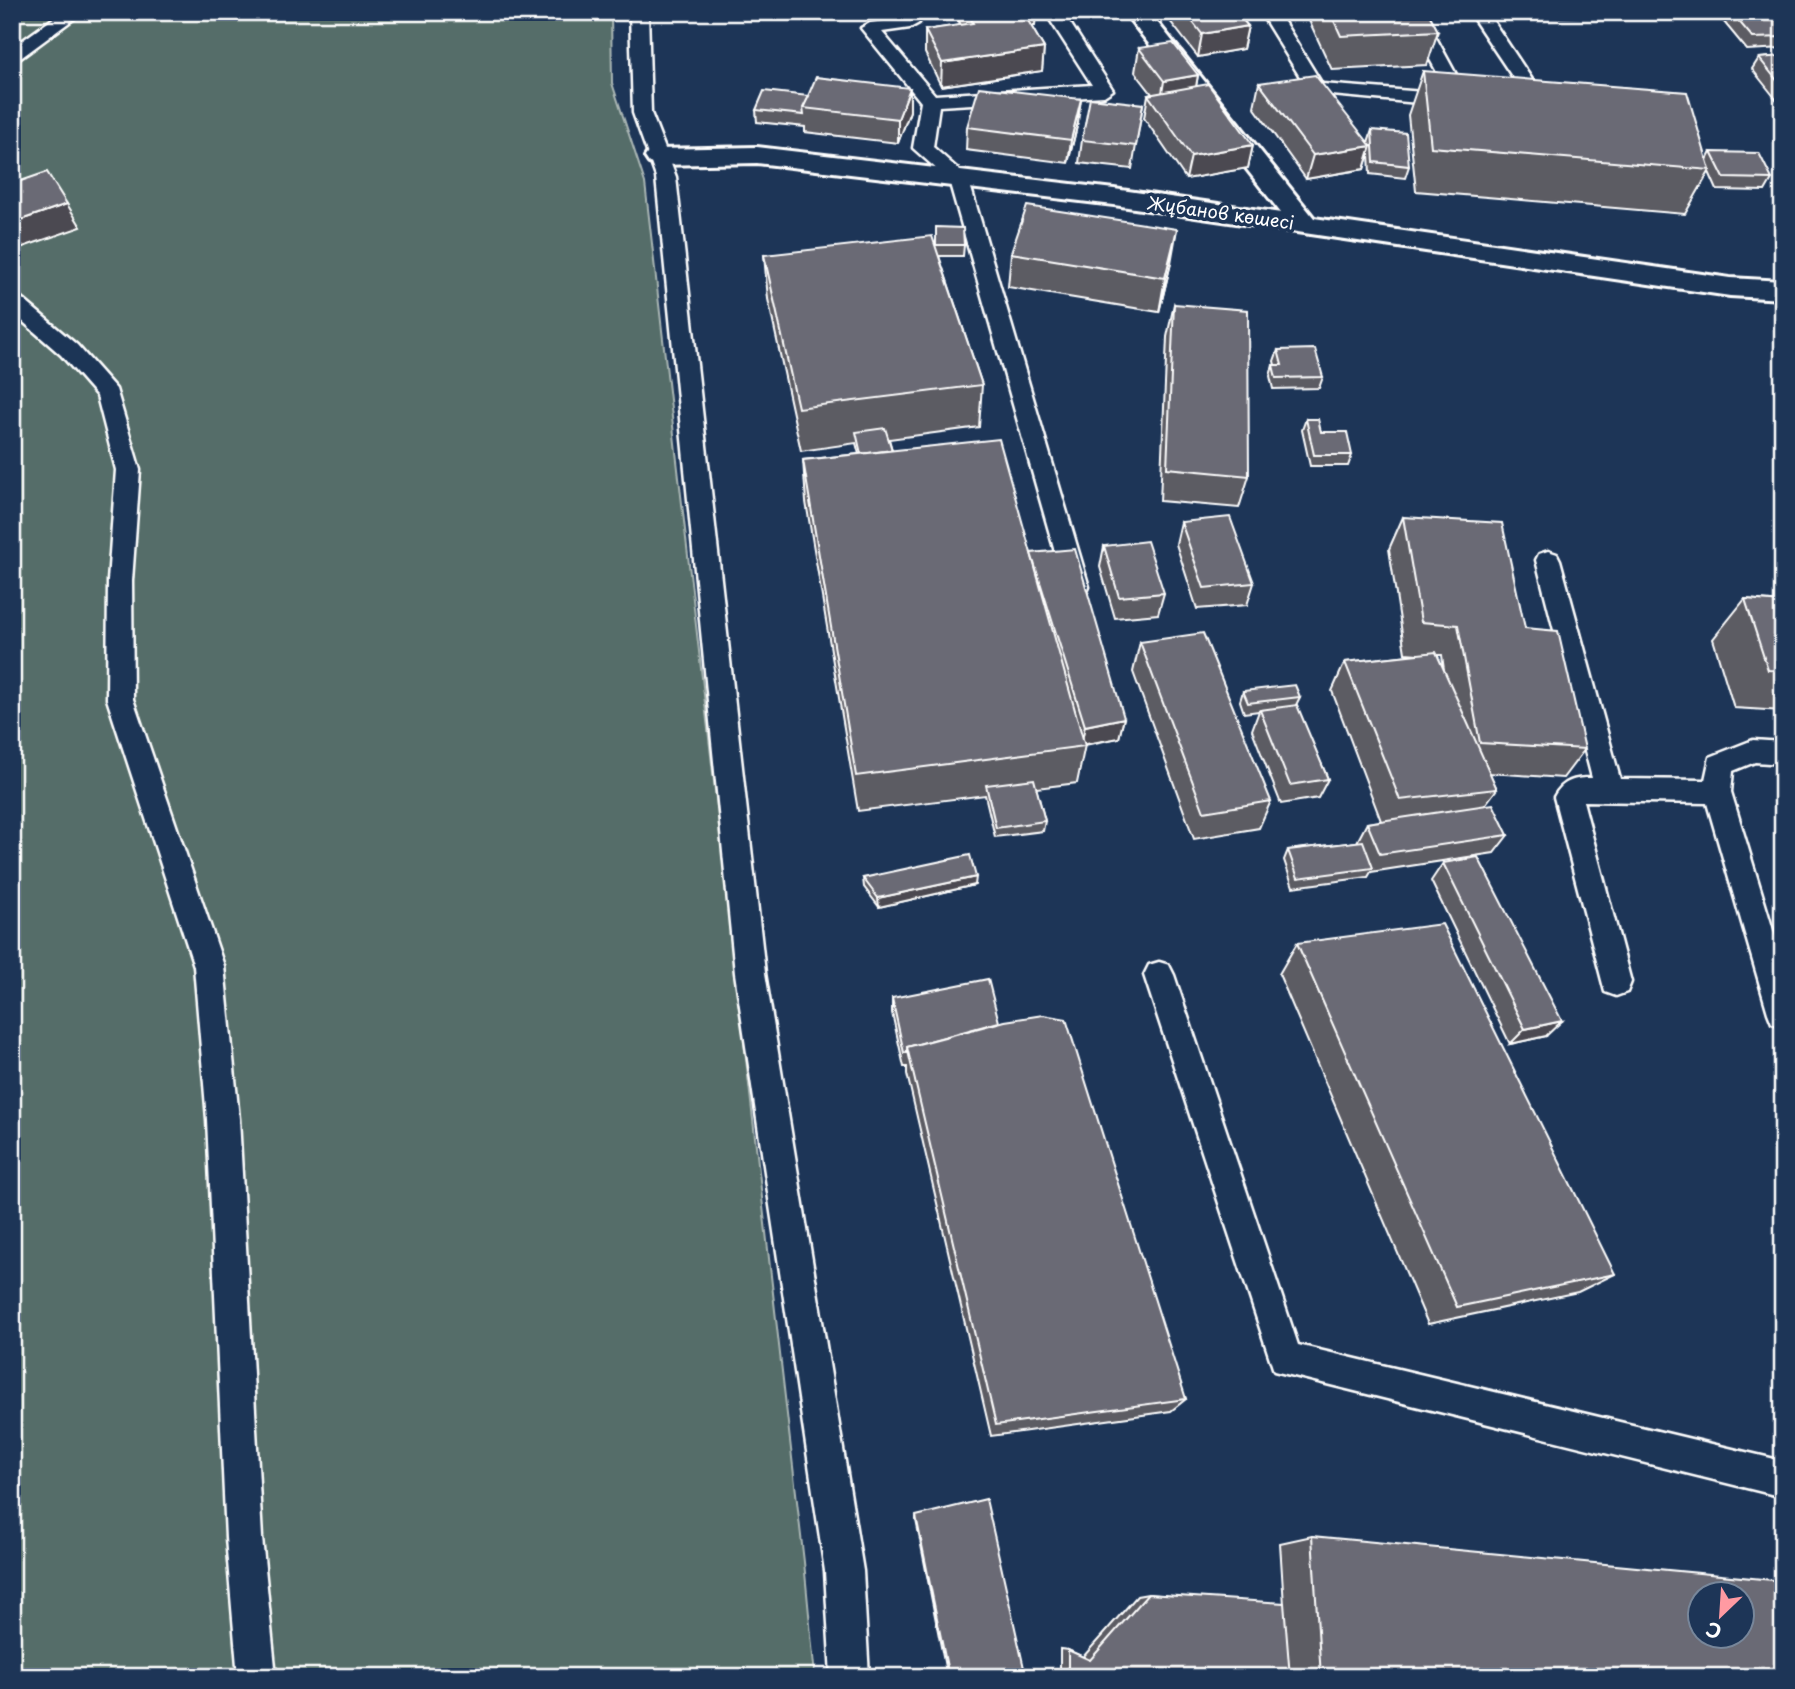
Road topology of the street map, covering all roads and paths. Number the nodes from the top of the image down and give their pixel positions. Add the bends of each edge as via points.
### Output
1 (74, 12) edge
2 (639, 12) edge
3 (904, 12) edge
4 (1054, 12) edge
5 (1136, 12) edge
6 (1269, 12) edge
7 (1413, 12) edge
8 (1479, 12) edge
9 (12, 56) edge
10 (930, 102) junction
11 (1512, 102) edge
12 (658, 157) junction
13 (957, 178) junction
14 (1305, 225) junction
15 (1783, 290) edge
16 (12, 301) edge
17 (1548, 560) dead end
18 (1086, 610) edge
19 (1783, 753) edge
20 (1609, 790) junction
21 (1717, 792) junction
22 (1159, 975) dead end
23 (1616, 982) dead end
24 (1783, 1013) edge
25 (1783, 1479) edge
26 (257, 1677) edge
27 (850, 1677) edge

1 - 9 lane
2 - 12 lane via 642,114
3 - 10 lane via 910,23 870,28
4 - 10 lane via 1104,90
5 - 14 street
6 - 7 lane via 1316,89 1467,101
8 - 11 lane via 1538,102
10 - 13 lane via 923,148
12 - 13 street, Жұбанов көшесі via 757,155
12 - 27 lane via 666,177 750,974 844,1571
13 - 14 street, Жұбанов көшесі
13 - 18 lane
14 - 15 street, Жұбанов көшесі via 1730,287
16 - 26 lane via 69,350 108,394 128,470 120,581 120,699 209,966 223,1119 244,1538
17 - 20 lane
19 - 21 lane via 1752,751 1720,765
20 - 21 lane
20 - 23 lane via 1577,789 1568,797
21 - 24 lane
22 - 25 lane via 1286,1359

